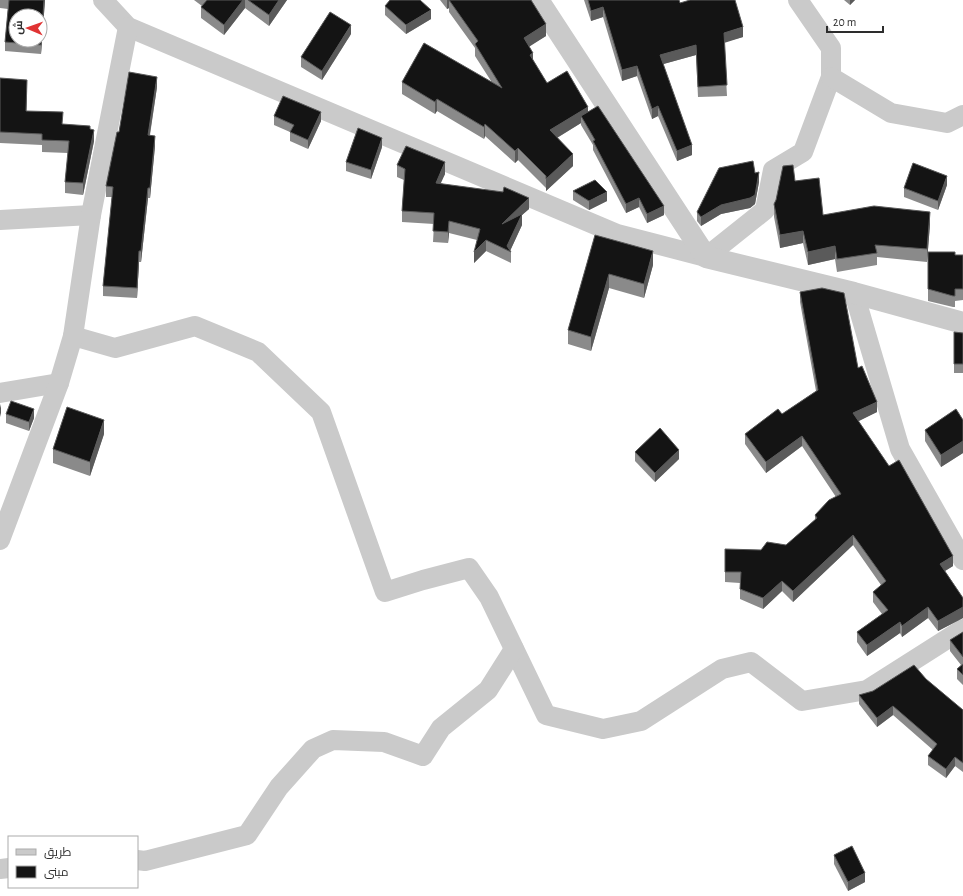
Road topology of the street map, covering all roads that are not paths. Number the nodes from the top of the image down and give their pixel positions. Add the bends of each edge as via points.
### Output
1 (104, 0) edge
2 (538, 0) edge
3 (798, 0) edge
4 (128, 27) junction
5 (831, 78) junction
6 (963, 115) edge
7 (91, 215) junction
8 (0, 220) edge
9 (706, 257) junction
10 (854, 293) junction
11 (963, 323) edge
12 (73, 336) junction
13 (59, 383) junction
14 (0, 393) edge
15 (0, 540) edge
16 (963, 560) edge
17 (963, 629) edge
18 (514, 649) junction
19 (138, 860) edge

1 - 4 street
2 - 9 street
3 - 5 street via 830,48
4 - 7 street
4 - 9 street via 617,234
5 - 6 street via 892,113 947,123
5 - 9 street via 803,152 773,170 765,210
7 - 8 street
7 - 12 street
9 - 10 street
10 - 11 street
10 - 16 street via 900,449
12 - 13 street
12 - 18 street via 115,348 195,326 258,352 321,412 385,592 470,568 489,597
13 - 14 street
13 - 15 street
17 - 18 street via 867,690 802,701 751,662 722,669 641,721 603,729 546,716
18 - 19 street via 488,690 441,728 423,756 384,742 333,740 313,749 279,787 247,835

